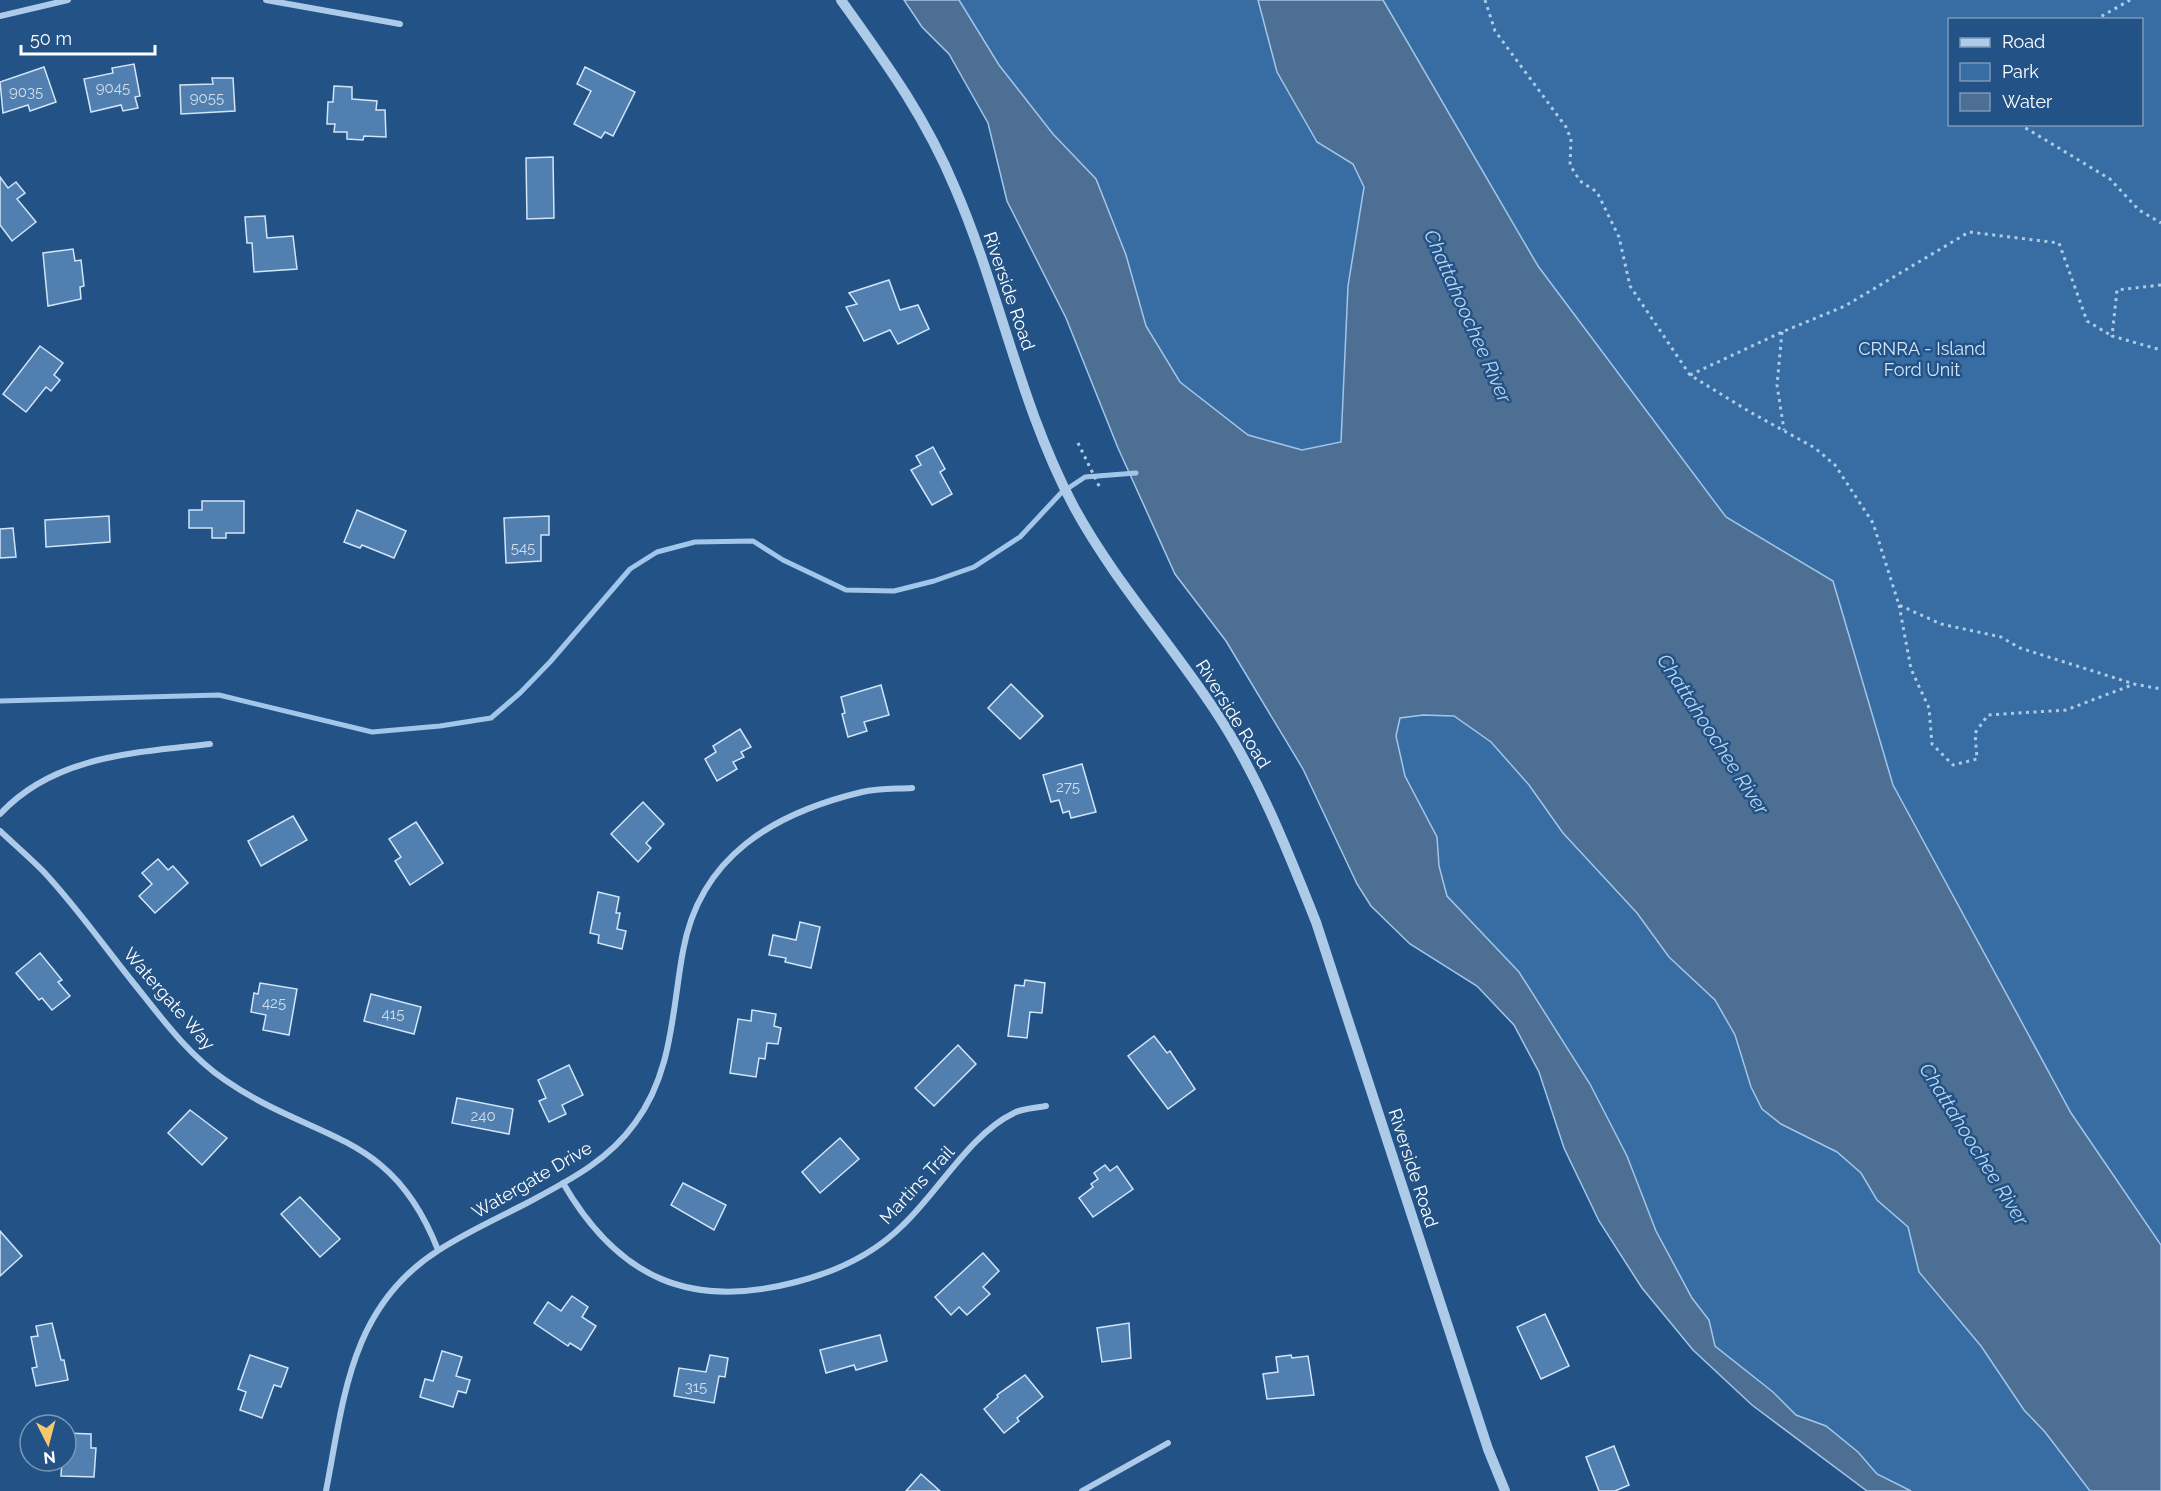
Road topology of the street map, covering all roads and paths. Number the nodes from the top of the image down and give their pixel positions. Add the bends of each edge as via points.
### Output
1 (68, 0) edge
2 (266, 0) edge
3 (842, 0) edge
4 (1485, 0) edge
5 (2130, 0) edge
6 (0, 16) edge
7 (2098, 18) edge
8 (400, 24) dead end
9 (2022, 126) edge
10 (2161, 223) edge
11 (2161, 285) edge
12 (1782, 332) junction
13 (2112, 336) junction
14 (2161, 350) edge
15 (1690, 375) junction
16 (1784, 430) junction
17 (1078, 443) dead end
18 (1100, 488) dead end
19 (1899, 605) junction
20 (2134, 684) junction
21 (2161, 689) edge
22 (210, 744) dead end
23 (912, 788) dead end
24 (0, 814) edge
25 (0, 831) edge
26 (1046, 1106) dead end
27 (563, 1183) junction
28 (438, 1250) junction
29 (1168, 1443) dead end
30 (326, 1491) edge
31 (1082, 1491) edge
32 (1505, 1491) edge

1 - 6 street
2 - 8 street
3 - 32 street, Riverside Road via 908,93 957,190 1036,426 1073,506 1112,568 1216,712 1256,782 1288,851 1316,922
4 - 15 path via 1495,31 1566,127 1571,139 1570,165 1580,181 1597,192 1619,237 1630,286
5 - 7 path
9 - 10 path via 2110,179 2139,210
11 - 13 path via 2117,290
12 - 13 path via 1845,306 1969,232 2059,243 2087,321
12 - 15 path
12 - 16 path via 1777,385
13 - 14 path
15 - 16 path
16 - 19 path via 1815,448 1848,484 1873,523
17 - 18 path
19 - 20 path via 1941,624 2001,637 2020,648
19 - 20 path via 1911,669 1929,708 1932,744 1953,765 1977,759 1975,733 1988,716 2066,710
20 - 21 path
22 - 24 street via 112,755 77,765 42,781
23 - 27 street, Watergate Drive via 864,791 809,808 751,837 723,862 704,889 688,926 669,1050 653,1094 616,1146
25 - 28 street, Watergate Way via 44,873 197,1057 247,1095 345,1140 380,1162 413,1199
26 - 27 street, Martins Trail via 1017,1111 993,1125 903,1226 871,1251 824,1275 766,1290 704,1291 646,1272 623,1258 599,1235
27 - 28 street, Watergate Drive
28 - 30 street, Watergate Drive via 387,1296 369,1322 348,1378
29 - 31 street

